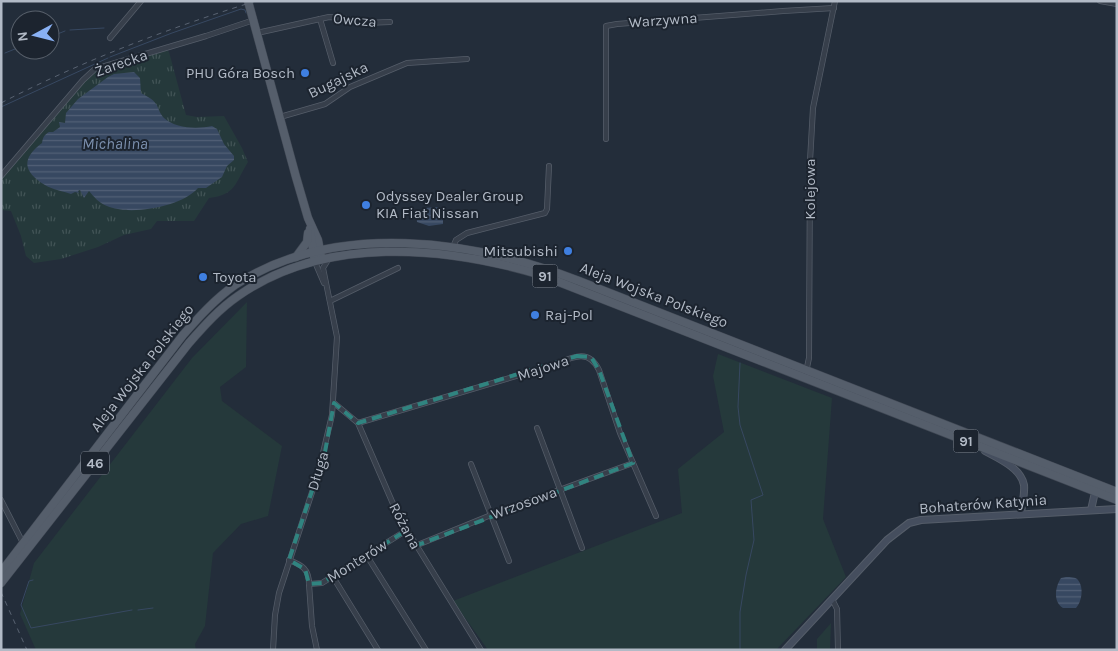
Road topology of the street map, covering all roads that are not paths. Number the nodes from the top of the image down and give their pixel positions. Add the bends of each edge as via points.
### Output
1 (140, 1) edge
2 (248, 1) edge
3 (835, 1) edge
4 (1100, 1) edge
5 (1117, 4) edge
6 (834, 8) junction
7 (320, 19) junction
8 (254, 20) junction
9 (390, 22) dead end
10 (257, 33) junction
11 (110, 38) dead end
12 (466, 60) dead end
13 (333, 63) dead end
14 (280, 117) junction
15 (606, 139) dead end
16 (549, 166) dead end
17 (1, 176) edge
18 (308, 218) junction
19 (453, 247) junction
20 (316, 252) junction
21 (296, 257) junction
22 (322, 260) junction
23 (398, 268) dead end
24 (326, 288) junction
25 (330, 301) junction
26 (807, 370) junction
27 (805, 379) junction
28 (334, 403) junction
29 (358, 423) junction
30 (537, 428) dead end
31 (970, 443) junction
32 (633, 463) junction
33 (471, 464) dead end
34 (560, 490) junction
35 (1095, 492) junction
36 (1117, 492) edge
37 (1, 500) edge
38 (1117, 500) edge
39 (1117, 509) edge
40 (1091, 510) junction
41 (1021, 513) junction
42 (491, 515) junction
43 (656, 516) dead end
44 (407, 530) junction
45 (24, 544) junction
46 (415, 546) junction
47 (582, 548) dead end
48 (367, 556) junction
49 (289, 560) junction
50 (509, 561) dead end
51 (1, 572) edge
52 (333, 577) junction
53 (1, 582) edge
54 (309, 584) junction
55 (832, 600) junction
56 (273, 650) edge
57 (317, 650) edge
58 (378, 650) edge
59 (426, 650) edge
60 (481, 650) edge
61 (785, 650) edge
62 (838, 650) edge

1 - 11 street
2 - 8 main road
3 - 6 street, Kolejowa
4 - 5 street
6 - 15 street, Warzywna via 606,26
6 - 26 street, Kolejowa via 813,108
7 - 9 street, Owcza via 337,17 365,23
7 - 10 street, Owcza
7 - 13 street, Owcza
8 - 10 main road
8 - 17 street, Żarecka via 95,69
10 - 14 main road
12 - 14 street, Bugajska via 407,63 350,87 325,104
14 - 18 main road
16 - 19 street via 545,213 467,233 458,238
18 - 20 main road
18 - 21 main road via 307,240
19 - 20 main road, Aleja Wojska Polskiego / 91 via 407,243
19 - 26 main road, Aleja Wojska Polskiego / 91 via 498,255 559,273
20 - 21 main road, Aleja Wojska Polskiego / 91
20 - 22 main road
21 - 45 main road, Aleja Wojska Polskiego / 46 via 268,267 234,286 196,320
22 - 24 street, Długa
22 - 24 street, Długa
22 - 27 main road, Aleja Wojska Polskiego / 91 via 408,252 496,262 553,279
22 - 53 main road, Aleja Wojska Polskiego / 46 via 258,283 208,322
23 - 25 street
24 - 25 street, Długa
25 - 28 street, Długa via 337,337
26 - 27 street, Kolejowa
26 - 36 main road, Aleja Wojska Polskiego / 91
27 - 31 main road, Aleja Wojska Polskiego / 91
28 - 29 street, Różana
28 - 49 street, Długa via 322,460
29 - 32 street, Majowa via 578,356 591,357 599,370
29 - 44 street, Różana
30 - 34 street
31 - 35 main road, Aleja Wojska Polskiego / 91
31 - 41 street via 1002,461 1021,478 1024,489
32 - 34 street, Wrzosowa
32 - 43 street, Majowa
33 - 42 street
34 - 42 street, Wrzosowa
34 - 47 street
35 - 38 main road, Aleja Wojska Polskiego / 91
35 - 40 street
37 - 45 street
39 - 40 street, Bohaterów Katynia
40 - 41 street, Bohaterów Katynia
41 - 55 street, Bohaterów Katynia via 909,523 887,540
42 - 46 street, Wrzosowa
42 - 50 street
44 - 46 street, Różana
44 - 48 street, Monterów
45 - 51 main road, Aleja Wojska Polskiego / 46
46 - 60 street, Różana
48 - 52 street, Monterów
48 - 59 street
49 - 54 street, Monterów via 306,569
49 - 56 street, Długa via 275,615
52 - 54 street, Monterów via 322,583
52 - 58 street
54 - 57 street
55 - 61 street, Bohaterów Katynia
55 - 62 street via 837,609

